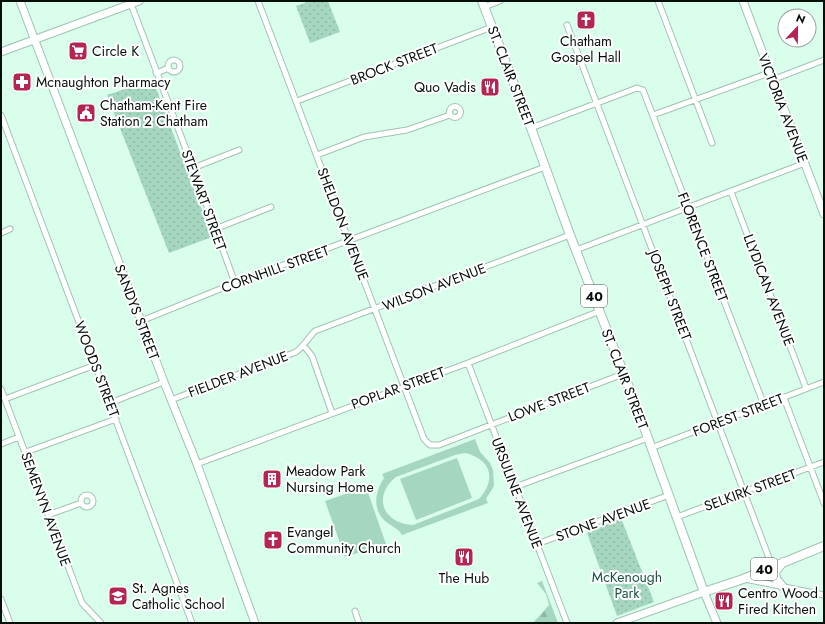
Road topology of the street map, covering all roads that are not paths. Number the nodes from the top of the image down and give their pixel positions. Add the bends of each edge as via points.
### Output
1 (20, 1) edge
2 (139, 1) edge
3 (258, 1) edge
4 (500, 1) edge
5 (658, 1) edge
6 (743, 1) edge
7 (131, 4) junction
8 (483, 4) edge
9 (567, 25) dead end
10 (492, 27) junction
11 (35, 40) junction
12 (1, 52) edge
13 (824, 60) edge
14 (169, 68) dead end
15 (156, 73) junction
16 (771, 76) junction
17 (696, 99) junction
18 (296, 101) junction
19 (597, 103) junction
20 (450, 114) dead end
21 (1, 115) edge
22 (653, 115) junction
23 (531, 128) junction
24 (712, 143) dead end
25 (239, 150) dead end
26 (317, 155) junction
27 (805, 164) junction
28 (545, 167) junction
29 (193, 168) junction
30 (731, 192) junction
31 (271, 207) dead end
32 (688, 208) junction
33 (824, 214) edge
34 (643, 224) junction
35 (10, 229) dead end
36 (215, 229) junction
37 (1, 233) edge
38 (570, 235) junction
39 (349, 241) junction
40 (576, 250) junction
41 (235, 283) junction
42 (375, 309) junction
43 (600, 312) junction
44 (140, 321) junction
45 (304, 346) junction
46 (468, 363) junction
47 (95, 365) junction
48 (623, 374) junction
49 (164, 382) junction
50 (824, 382) edge
51 (404, 386) junction
52 (806, 388) junction
53 (1, 389) edge
54 (784, 398) junction
55 (5, 399) junction
56 (171, 400) junction
57 (110, 403) junction
58 (764, 405) junction
59 (332, 413) junction
60 (116, 419) junction
61 (718, 423) junction
62 (491, 425) junction
63 (19, 437) junction
64 (648, 438) junction
65 (1, 444) edge
66 (430, 445) joint
67 (651, 448) junction
68 (26, 452) junction
69 (824, 462) edge
70 (197, 464) junction
71 (810, 468) junction
72 (515, 487) junction
73 (744, 492) junction
74 (669, 496) junction
75 (81, 503) dead end
76 (824, 503) edge
77 (48, 515) junction
78 (677, 517) junction
79 (537, 544) junction
80 (824, 546) edge
81 (783, 562) junction
82 (772, 566) junction
83 (743, 579) junction
84 (782, 586) junction
85 (704, 592) junction
86 (824, 595) edge
87 (1, 599) edge
88 (355, 611) dead end
89 (10, 623) edge
90 (101, 623) edge
91 (192, 623) edge
92 (256, 623) edge
93 (359, 623) edge
94 (567, 623) edge
95 (617, 623) edge
96 (717, 623) edge

1 - 11 street, SANDYS STREET
2 - 7 street
3 - 18 street, SHELDON AVENUE
4 - 8 street
5 - 17 street
6 - 16 street, VICTORIA AVENUE
7 - 11 street
7 - 15 street, STEWART STREET
8 - 10 main road, ST. CLAIR STREET / 40
9 - 19 street, JOSEPH STREET
10 - 18 street, BROCK STREET
10 - 23 main road, ST. CLAIR STREET / 40
11 - 12 street
11 - 44 street, SANDYS STREET
13 - 16 street
14 - 15 street
15 - 29 street, STEWART STREET
16 - 17 street
16 - 27 street, VICTORIA AVENUE
17 - 22 street
17 - 24 street
18 - 26 street, SHELDON AVENUE
19 - 22 street, FLORENCE STREET via 637,88 642,89
19 - 23 street
19 - 34 street, JOSEPH STREET
20 - 26 street via 407,130 364,137
21 - 47 street, WOODS STREET
22 - 32 street, FLORENCE STREET
23 - 28 main road, ST. CLAIR STREET / 40
25 - 29 street
26 - 39 street, SHELDON AVENUE
27 - 30 street
27 - 33 street, VICTORIA AVENUE
28 - 38 main road, ST. CLAIR STREET / 40
28 - 39 street, CORNHILL STREET
29 - 36 street, STEWART STREET
30 - 32 street
30 - 52 street, LLYDICAN AVENUE
31 - 36 street
32 - 34 street
32 - 58 street, FLORENCE STREET
34 - 40 street
34 - 61 street, JOSEPH STREET
35 - 37 street
36 - 41 street, STEWART STREET
38 - 40 main road, ST. CLAIR STREET / 40
38 - 42 street, WILSON AVENUE
39 - 41 street, CORNHILL STREET
39 - 42 street, SHELDON AVENUE
40 - 43 main road, ST. CLAIR STREET / 40
41 - 44 street, CORNHILL STREET
42 - 45 street, WILSON AVENUE via 315,331
42 - 51 street, SHELDON AVENUE
43 - 46 street, POPLAR STREET
43 - 48 main road, ST. CLAIR STREET / 40
44 - 49 street, SANDYS STREET
45 - 56 street, FIELDER AVENUE via 296,352
45 - 59 street via 312,356
46 - 51 street, POPLAR STREET
46 - 62 street, URSULINE AVENUE
47 - 55 street
47 - 57 street, WOODS STREET
48 - 62 street, LOWE STREET
48 - 64 main road, ST. CLAIR STREET / 40
49 - 56 street, SANDYS STREET
49 - 57 street
50 - 52 street, FOREST STREET
51 - 59 street, POPLAR STREET
51 - 66 street, SHELDON AVENUE via 424,439
52 - 54 street, FOREST STREET
53 - 55 street, SEMENYN AVENUE
54 - 58 street, FOREST STREET
54 - 71 street
55 - 63 street, SEMENYN AVENUE
56 - 70 street, SANDYS STREET
57 - 60 street, WOODS STREET
58 - 61 street, FOREST STREET
59 - 70 street, POPLAR STREET
60 - 68 street
60 - 91 street, WOODS STREET
61 - 67 street, FOREST STREET
61 - 73 street, JOSEPH STREET
62 - 66 street, LOWE STREET via 439,445
62 - 72 street, URSULINE AVENUE
63 - 65 street
63 - 68 street, SEMENYN AVENUE
64 - 67 main road, ST. CLAIR STREET / 40
64 - 72 street
67 - 74 main road, ST. CLAIR STREET / 40
68 - 77 street, SEMENYN AVENUE
69 - 71 street, SELKIRK STREET
70 - 92 street, SANDYS STREET
71 - 73 street, SELKIRK STREET
71 - 76 street
72 - 79 street, URSULINE AVENUE
73 - 78 street, SELKIRK STREET
73 - 82 street, JOSEPH STREET
74 - 78 main road, ST. CLAIR STREET / 40
74 - 79 street, STONE AVENUE
75 - 77 street
77 - 90 street, SEMENYN AVENUE via 82,604
78 - 85 main road, ST. CLAIR STREET / 40
79 - 94 street, URSULINE AVENUE
80 - 81 main road, 40
81 - 82 main road, 40
81 - 84 main road via 775,572 776,580
82 - 83 main road, 40
83 - 84 street
83 - 85 main road, 40
84 - 86 street
85 - 95 street
85 - 96 street, ST. CLAIR STREET
87 - 89 street
88 - 93 street

